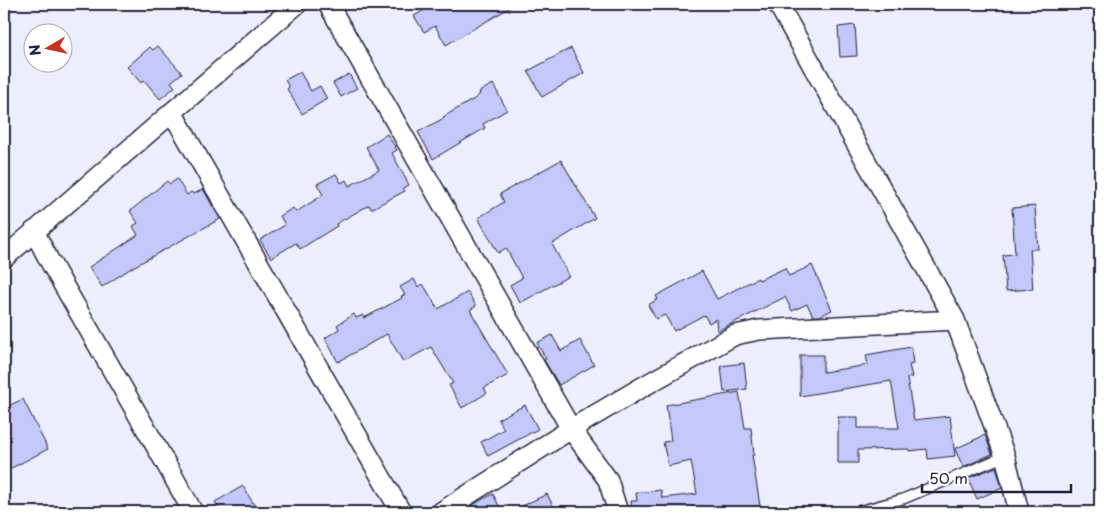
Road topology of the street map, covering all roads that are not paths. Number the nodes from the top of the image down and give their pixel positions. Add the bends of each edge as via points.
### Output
1 (297, 4) edge
2 (328, 4) edge
3 (778, 4) edge
4 (172, 112) junction
5 (34, 231) junction
6 (4, 258) edge
7 (955, 320) junction
8 (571, 428) junction
9 (1005, 456) junction
10 (193, 512) edge
11 (401, 512) edge
12 (441, 512) edge
13 (618, 512) edge
14 (856, 512) edge
15 (1019, 512) edge

1 - 4 street
2 - 8 street
3 - 7 street
4 - 5 street
4 - 11 street
5 - 6 street
5 - 10 street
7 - 8 street via 759,330 735,335
7 - 9 street
8 - 12 street
8 - 13 street via 608,480
9 - 14 lane via 903,499
9 - 15 street

